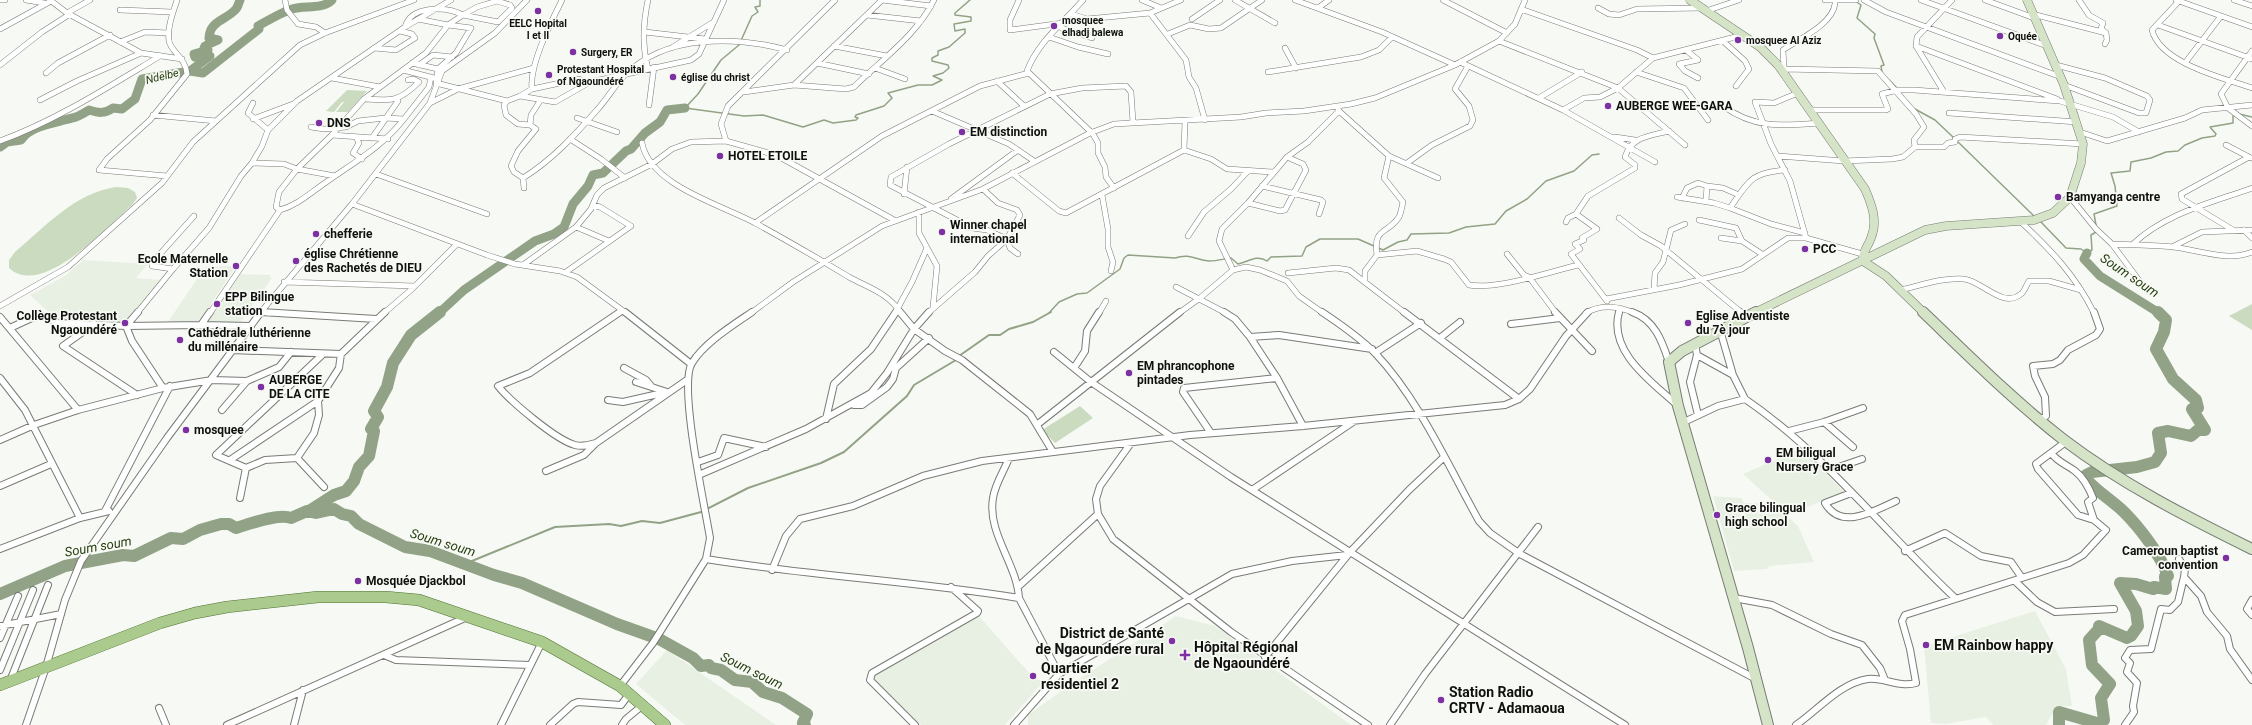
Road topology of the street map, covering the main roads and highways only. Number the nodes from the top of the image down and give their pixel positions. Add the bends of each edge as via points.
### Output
1 (5, 683) edge
2 (665, 725) edge

1 - 2 main road via 160,623 227,607 318,597 386,597 419,600 542,642 625,689

